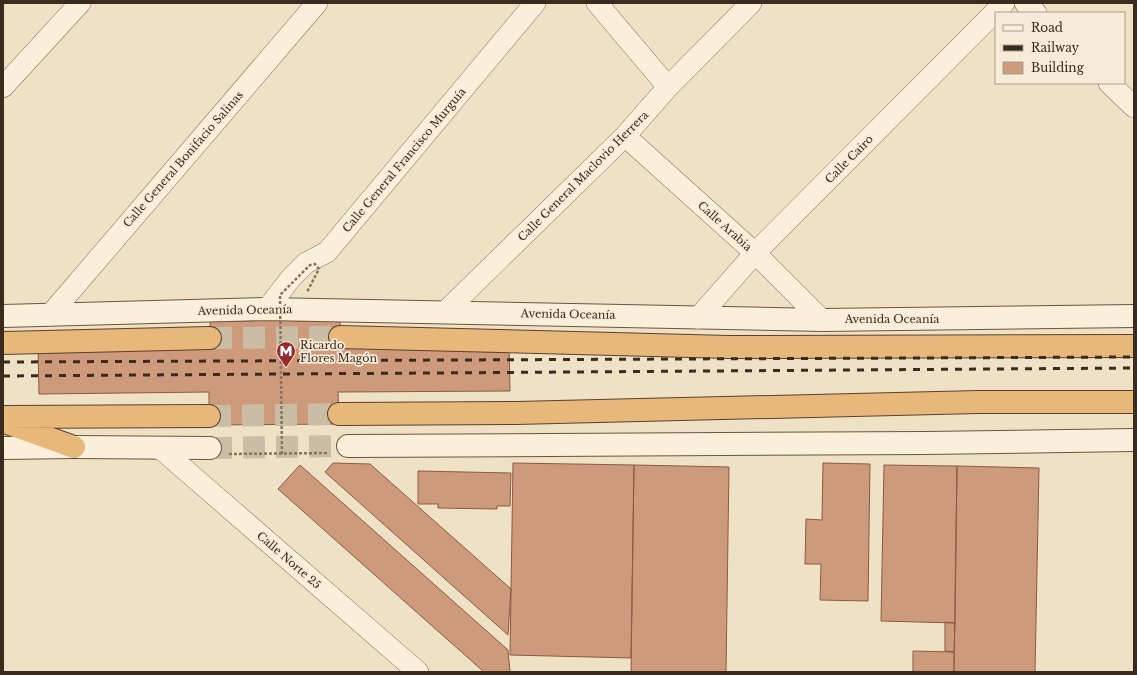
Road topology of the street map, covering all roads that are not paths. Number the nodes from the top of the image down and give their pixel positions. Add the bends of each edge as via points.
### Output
1 (80, 3) edge
2 (317, 3) edge
3 (535, 3) edge
4 (598, 3) edge
5 (752, 3) edge
6 (1004, 3) edge
7 (1025, 3) edge
8 (995, 12) edge
9 (995, 12) edge
10 (1035, 12) edge
11 (1110, 84) edge
12 (3, 87) edge
13 (668, 88) junction
14 (1134, 107) edge
15 (625, 136) junction
16 (755, 253) junction
17 (267, 309) junction
18 (445, 312) junction
19 (50, 315) junction
20 (3, 316) edge
21 (1134, 316) edge
22 (698, 318) junction
23 (822, 320) junction
24 (340, 337) tunnel mouth
25 (210, 338) tunnel mouth
26 (3, 343) edge
27 (1134, 346) edge
28 (1134, 402) edge
29 (339, 414) tunnel mouth
30 (209, 416) tunnel mouth
31 (3, 417) edge
32 (3, 422) edge
33 (1134, 440) edge
34 (74, 447) junction
35 (3, 448) edge
36 (160, 448) junction
37 (340, 450) tunnel mouth
38 (219, 451) tunnel mouth
39 (418, 672) edge

1 - 12 street
2 - 19 street, Calle General Bonifacio Salinas
3 - 17 street, Calle General Francisco Murguía via 327,252 306,263 290,278
4 - 13 street
5 - 13 street, Calle General Maclovio Herrera
6 - 8 street, Calle Cairo
7 - 10 street
9 - 16 street, Calle Cairo
11 - 14 street
13 - 15 street, Calle General Maclovio Herrera
15 - 16 street, Calle Arabia
15 - 18 street, Calle General Maclovio Herrera
16 - 22 street, Calle Cairo
16 - 23 street, Calle Arabia
17 - 18 main road, Avenida Oceanía
17 - 19 main road, Avenida Oceanía
18 - 22 main road, Avenida Oceanía
19 - 20 main road, Avenida Oceanía
21 - 23 main road, Avenida Oceanía
22 - 23 main road, Avenida Oceanía
24 - 27 highway via 729,347
25 - 26 highway
28 - 29 highway via 978,402 516,413
30 - 31 highway
32 - 34 highway
33 - 37 main road
34 - 35 main road
34 - 36 main road
36 - 38 main road
36 - 39 street, Calle Norte 25

